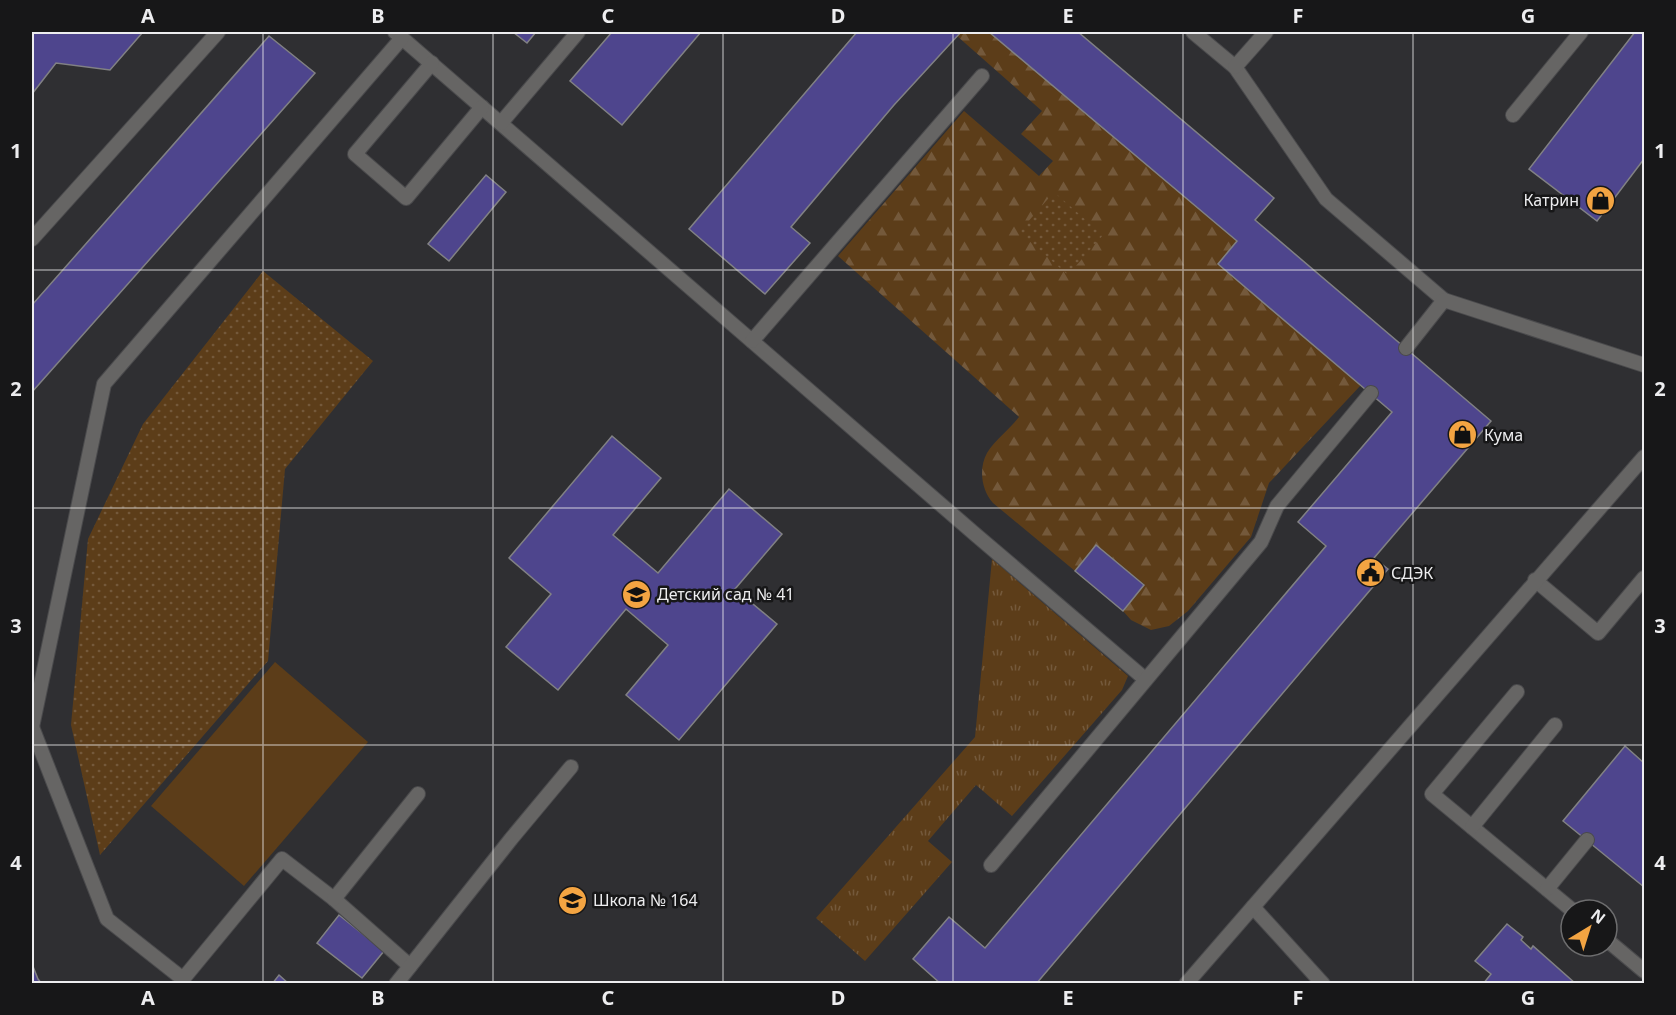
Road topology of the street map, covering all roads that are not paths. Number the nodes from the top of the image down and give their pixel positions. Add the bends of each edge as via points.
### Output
1 (218, 32) edge
2 (578, 32) edge
3 (1193, 32) edge
4 (1266, 32) edge
5 (1581, 32) edge
6 (398, 35) edge
7 (432, 63) junction
8 (1235, 67) junction
9 (982, 76) dead end
10 (482, 107) junction
11 (1513, 115) dead end
12 (501, 123) junction
13 (32, 239) edge
14 (1444, 300) junction
15 (752, 341) junction
16 (1406, 348) dead end
17 (1644, 365) edge
18 (1371, 393) dead end
19 (1644, 457) edge
20 (1644, 578) edge
21 (1535, 580) junction
22 (1145, 679) junction
23 (1517, 692) dead end
24 (1555, 725) dead end
25 (32, 727) edge
26 (571, 767) dead end
27 (418, 794) dead end
28 (1472, 827) junction
29 (1587, 840) dead end
30 (991, 865) dead end
31 (1547, 889) junction
32 (334, 899) junction
33 (1559, 899) edge
34 (1253, 907) junction
35 (1619, 949) edge
36 (410, 966) junction
37 (1644, 971) edge
38 (396, 984) edge
39 (1186, 984) edge
40 (1323, 984) edge

1 - 13 lane
2 - 12 lane
3 - 8 lane
4 - 8 lane
5 - 11 lane
6 - 7 lane
6 - 25 lane via 104,384
7 - 10 lane
7 - 10 lane via 355,154 406,198
8 - 14 lane via 1326,199
9 - 15 lane
10 - 12 lane
12 - 15 lane
14 - 16 lane
14 - 17 lane
15 - 22 lane
18 - 22 lane via 1277,506 1261,542
19 - 21 lane
20 - 21 lane via 1598,633
21 - 34 lane
22 - 30 lane
23 - 28 lane via 1432,794
24 - 28 lane
25 - 32 lane via 107,919 183,979 282,859
26 - 36 lane
27 - 32 lane
28 - 31 lane
29 - 31 lane
31 - 33 lane
32 - 36 lane
34 - 39 lane
34 - 40 lane
35 - 37 lane
36 - 38 lane

